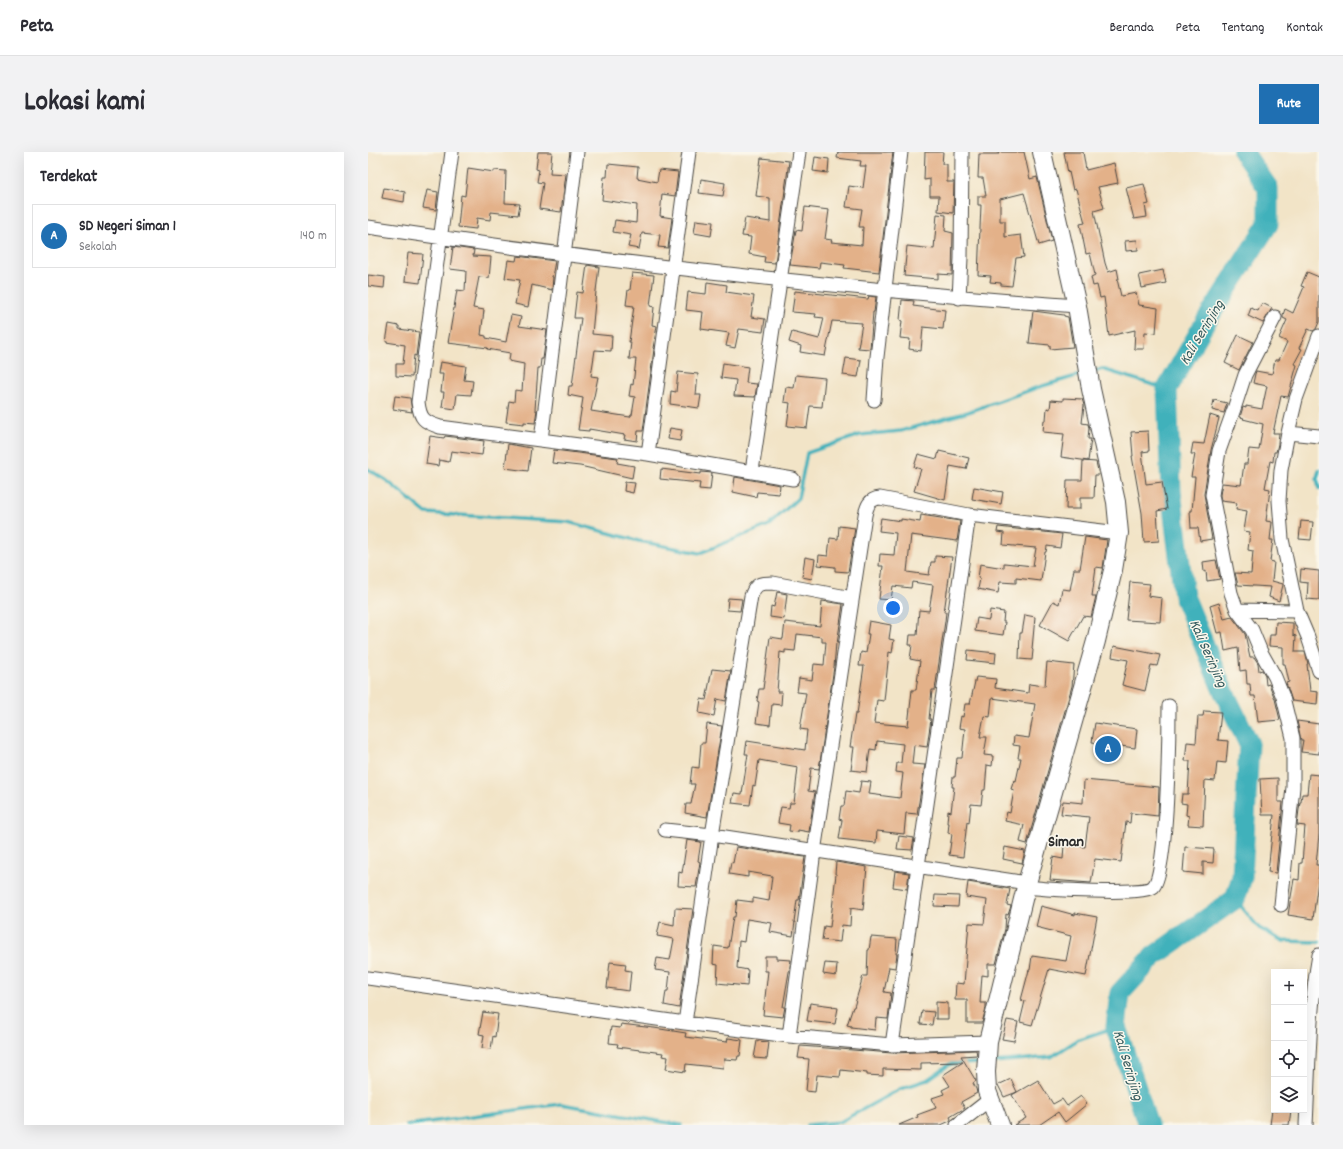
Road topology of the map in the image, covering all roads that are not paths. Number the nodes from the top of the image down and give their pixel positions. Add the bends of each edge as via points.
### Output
1 (452, 152) edge
2 (577, 152) edge
3 (689, 152) edge
4 (799, 152) edge
5 (901, 152) edge
6 (962, 152) edge
7 (1042, 152) edge
8 (368, 227) edge
9 (441, 238) junction
10 (564, 254) junction
11 (673, 267) junction
12 (781, 280) junction
13 (884, 290) junction
14 (959, 298) junction
15 (1077, 306) junction
16 (1274, 317) dead end
17 (1319, 336) edge
18 (874, 400) dead end
19 (1288, 433) junction
20 (1319, 436) edge
21 (541, 440) junction
22 (648, 454) junction
23 (752, 471) junction
24 (793, 479) dead end
25 (969, 515) junction
26 (1119, 533) junction
27 (852, 598) junction
28 (1237, 610) junction
29 (1297, 612) junction
30 (1319, 671) edge
31 (1169, 706) dead end
32 (665, 830) dead end
33 (712, 836) junction
34 (814, 852) junction
35 (919, 867) junction
36 (1027, 885) junction
37 (1281, 905) dead end
38 (1319, 955) edge
39 (368, 978) edge
40 (685, 1023) junction
41 (789, 1036) junction
42 (892, 1045) junction
43 (988, 1046) junction
44 (989, 1100) junction
45 (957, 1125) edge
46 (1000, 1125) edge
47 (1306, 1125) edge

1 - 9 street
2 - 10 street
3 - 11 street
4 - 12 street
5 - 13 street
6 - 14 street
7 - 15 main road
8 - 9 street
9 - 10 street
9 - 21 street via 418,402 419,412 429,423 440,426
10 - 11 street
10 - 21 street
11 - 12 street
11 - 22 street
12 - 13 street
12 - 23 street
13 - 14 street
13 - 18 street
14 - 15 street
15 - 26 main road
16 - 28 street via 1244,375 1219,450 1212,495 1231,593
17 - 19 street via 1296,399
19 - 20 street
19 - 29 street via 1281,470 1280,520
21 - 22 street
22 - 23 street
23 - 24 street
25 - 26 street
25 - 27 street via 880,498 871,500 865,515
25 - 35 street
26 - 36 main road via 1096,641
27 - 33 street via 773,583 762,583 754,589 750,596
27 - 34 street
28 - 29 street
28 - 37 street via 1252,630 1275,677 1293,738 1293,787
29 - 30 street
31 - 36 street via 1165,826 1158,876 1153,888 1146,891 1082,891
32 - 33 street
33 - 34 street
33 - 40 street
34 - 35 street
34 - 41 street
35 - 36 street
35 - 42 street
36 - 43 main road
38 - 47 street via 1311,1028
39 - 40 street
40 - 41 street
41 - 42 street
42 - 43 street
43 - 44 main road via 986,1072
44 - 45 street
44 - 46 main road

